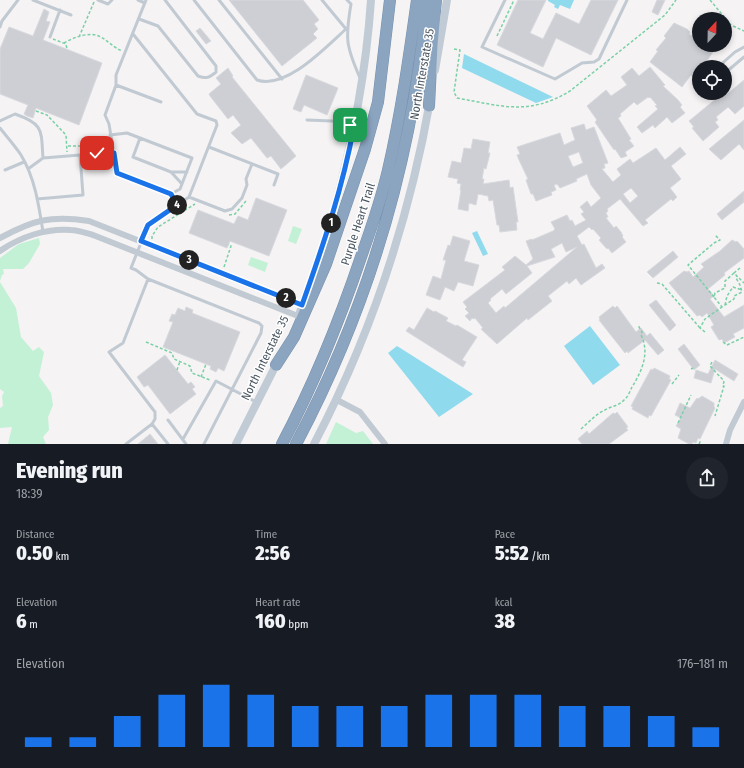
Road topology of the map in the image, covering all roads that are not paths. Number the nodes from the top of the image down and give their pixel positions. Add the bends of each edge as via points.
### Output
1 (18, 0) edge
2 (33, 0) edge
3 (98, 0) edge
4 (112, 0) edge
5 (138, 0) edge
6 (165, 0) edge
7 (194, 0) edge
8 (219, 0) edge
9 (322, 0) edge
10 (347, 0) edge
11 (371, 0) edge
12 (390, 0) edge
13 (417, 0) edge
14 (427, 0) edge
15 (436, 0) edge
16 (447, 0) edge
17 (504, 0) edge
18 (627, 0) edge
19 (146, 1) edge
20 (351, 2) edge
21 (60, 10) junction
22 (71, 15) dead end
23 (139, 19) junction
24 (0, 27) edge
25 (346, 29) junction
26 (133, 34) junction
27 (50, 38) road end
28 (744, 47) edge
29 (744, 57) edge
30 (726, 60) edge
31 (732, 67) edge
32 (282, 79) junction
33 (362, 83) junction
34 (116, 85) junction
35 (161, 102) dead end
36 (429, 106) junction
37 (307, 120) dead end
38 (0, 121) edge
39 (354, 126) junction
40 (0, 128) edge
41 (110, 135) junction
42 (140, 138) junction
43 (209, 147) junction
44 (43, 158) junction
45 (24, 162) junction
46 (252, 164) junction
47 (28, 169) junction
48 (5, 170) dead end
49 (171, 172) junction
50 (187, 172) junction
51 (182, 184) junction
52 (274, 185) dead end
53 (171, 194) junction
54 (189, 197) junction
55 (37, 199) junction
56 (177, 205) junction
57 (41, 220) junction
58 (43, 232) junction
59 (0, 238) edge
60 (141, 241) junction
61 (0, 251) edge
62 (136, 253) junction
63 (148, 279) junction
64 (302, 305) junction
65 (298, 316) junction
66 (276, 365) junction
67 (233, 390) junction
68 (337, 400) junction
69 (744, 402) edge
70 (257, 403) junction
71 (168, 420) dead end
72 (152, 424) junction
73 (183, 439) junction
74 (126, 444) edge
75 (168, 444) edge
76 (186, 444) edge
77 (204, 444) edge
78 (236, 444) edge
79 (282, 444) edge
80 (296, 444) edge
81 (314, 444) edge
82 (385, 444) edge
83 (726, 444) edge

1 - 24 lane
2 - 21 lane
3 - 4 lane via 108,4
5 - 19 lane
6 - 23 lane via 216,66 216,72 208,78 198,76 158,26
7 - 32 lane via 257,80 265,83
8 - 32 lane
9 - 25 lane
10 - 20 lane
11 - 33 main road, North Interstate 35
12 - 66 highway via 378,102 365,149 326,264 294,337
13 - 79 highway, Purple Heart Trail via 405,89 388,171 376,212 321,364
14 - 80 highway, Purple Heart Trail via 422,50 402,162 386,222 367,282 325,384
15 - 36 highway
16 - 36 main road, North Interstate 35
17 - 18 lane via 482,47 555,79 582,63 599,59
19 - 23 lane
20 - 25 lane
21 - 22 lane
21 - 27 lane
23 - 26 lane
25 - 32 lane via 310,61
25 - 33 lane via 348,50
26 - 34 lane via 116,75
26 - 43 lane via 197,114 216,121
28 - 30 lane
29 - 31 lane
33 - 39 main road, North Interstate 35
34 - 35 lane
34 - 41 lane via 105,115
36 - 68 main road, North Interstate 35 via 413,183 390,262
37 - 39 lane via 332,121
38 - 44 lane via 15,114 32,120 41,130
39 - 64 main road, North Interstate 35 via 332,219
40 - 45 lane
41 - 42 lane via 127,133
41 - 53 lane via 117,173
42 - 49 lane via 132,157
42 - 50 lane via 192,158
43 - 46 lane
43 - 54 lane
44 - 47 lane
44 - 55 lane via 80,155 83,195
45 - 47 lane
45 - 48 lane
46 - 52 lane via 278,174
46 - 54 lane via 242,198 232,209 226,211
47 - 55 lane
49 - 50 lane
49 - 51 lane
50 - 51 lane
51 - 53 lane via 180,189
53 - 56 lane
54 - 56 lane
55 - 57 lane
56 - 60 lane via 148,225
57 - 58 lane
57 - 59 street via 22,226
57 - 60 street via 61,218 89,221
58 - 61 street via 20,238
58 - 62 street via 71,230 85,233
60 - 62 lane
60 - 64 street
62 - 63 lane via 130,268
62 - 65 street
63 - 67 lane via 262,326
63 - 72 lane via 122,343 109,352 155,412
64 - 65 main road, North Interstate 35
65 - 66 main road, North Interstate 35
66 - 70 main road, North Interstate 35
67 - 70 lane
67 - 73 lane via 216,382
67 - 77 lane
68 - 81 main road, North Interstate 35
68 - 82 street via 360,412
69 - 83 street
70 - 78 main road, North Interstate 35
71 - 73 lane
72 - 74 lane
72 - 75 lane
73 - 76 lane

